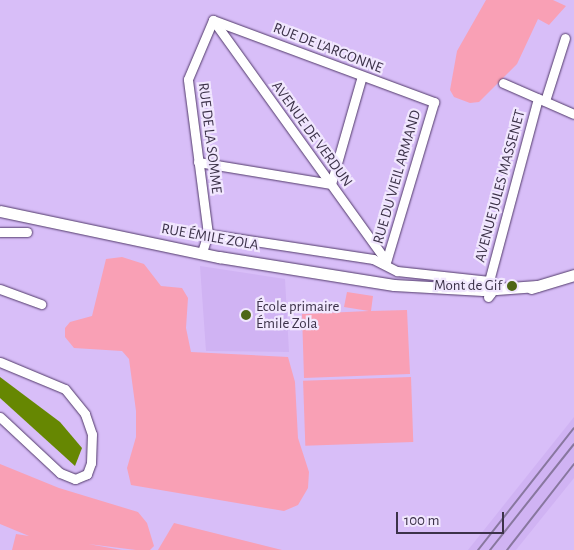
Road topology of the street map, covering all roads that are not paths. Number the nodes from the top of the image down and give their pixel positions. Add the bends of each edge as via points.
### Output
1 (212, 20) junction
2 (565, 38) dead end
3 (362, 76) junction
4 (503, 83) dead end
5 (542, 100) junction
6 (434, 102) joint
7 (574, 114) edge
8 (198, 162) junction
9 (331, 184) junction
10 (0, 211) edge
11 (0, 232) edge
12 (27, 232) dead end
13 (208, 234) junction
14 (202, 252) junction
15 (386, 261) junction
16 (571, 277) edge
17 (0, 289) edge
18 (489, 289) junction
19 (41, 304) dead end
20 (0, 362) edge
21 (0, 417) edge

1 - 3 street, RUE DE L'ARGONNE
1 - 8 street, RUE DE LA SOMME via 188,78
1 - 9 street, AVENUE DE VERDUN
2 - 5 street, AVENUE JULES MASSENET
3 - 6 street, RUE DE L'ARGONNE
3 - 9 street
4 - 5 street
5 - 7 street
5 - 18 street, AVENUE JULES MASSENET
6 - 15 street, RUE DU VIEIL ARMAND
8 - 9 street
8 - 13 street, RUE DE LA SOMME
9 - 15 street, AVENUE DE VERDUN
10 - 14 main road, RUE ÉMILE ZOLA via 44,223
11 - 12 street
13 - 14 street
13 - 15 street
14 - 18 main road, RUE ÉMILE ZOLA via 416,287
15 - 18 street via 397,271
16 - 18 main road, RUE ÉMILE ZOLA via 510,295
17 - 19 street
20 - 21 street via 65,390 85,414 92,434 91,463 87,474 75,478 60,473

